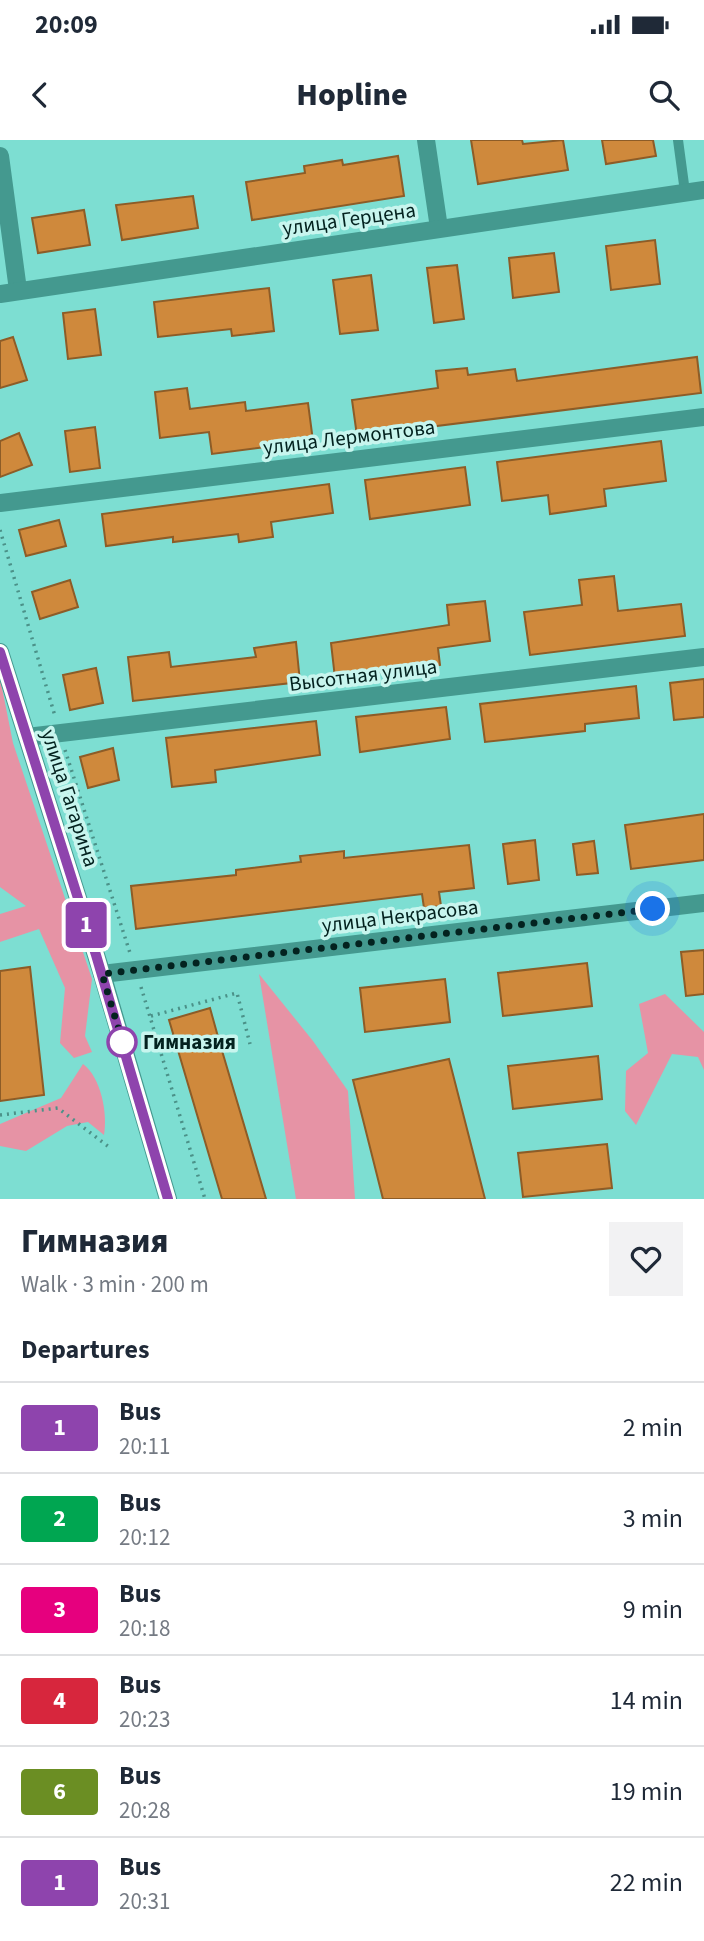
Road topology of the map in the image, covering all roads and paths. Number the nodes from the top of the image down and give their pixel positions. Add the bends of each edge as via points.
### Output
1 (426, 140) edge
2 (678, 140) edge
3 (0, 156) edge
4 (704, 190) edge
5 (685, 192) junction
6 (439, 228) junction
7 (18, 290) junction
8 (0, 294) edge
9 (704, 417) edge
10 (0, 503) edge
11 (0, 530) edge
12 (0, 652) edge
13 (704, 657) edge
14 (60, 734) junction
15 (27, 737) junction
16 (704, 903) edge
17 (135, 969) junction
18 (102, 974) junction
19 (151, 1016) junction
20 (250, 1044) dead end
21 (0, 1115) edge
22 (109, 1147) dead end
23 (167, 1199) edge
24 (205, 1199) edge

1 - 6 street
2 - 5 lane
3 - 7 street
4 - 5 street, улица Герцена
5 - 6 street, улица Герцена
6 - 7 street, улица Герцена
7 - 8 street, улица Герцена
9 - 10 street, улица Лермонтова
11 - 14 path
12 - 15 street, улица Гагарина
13 - 14 street, Высотная улица
14 - 15 street, Высотная улица
14 - 17 path
15 - 18 street, улица Гагарина
16 - 17 street, улица Некрасова
17 - 18 street, улица Некрасова
17 - 19 path
18 - 23 street, улица Гагарина
19 - 20 path via 237,993
19 - 24 path
21 - 22 path via 58,1108

